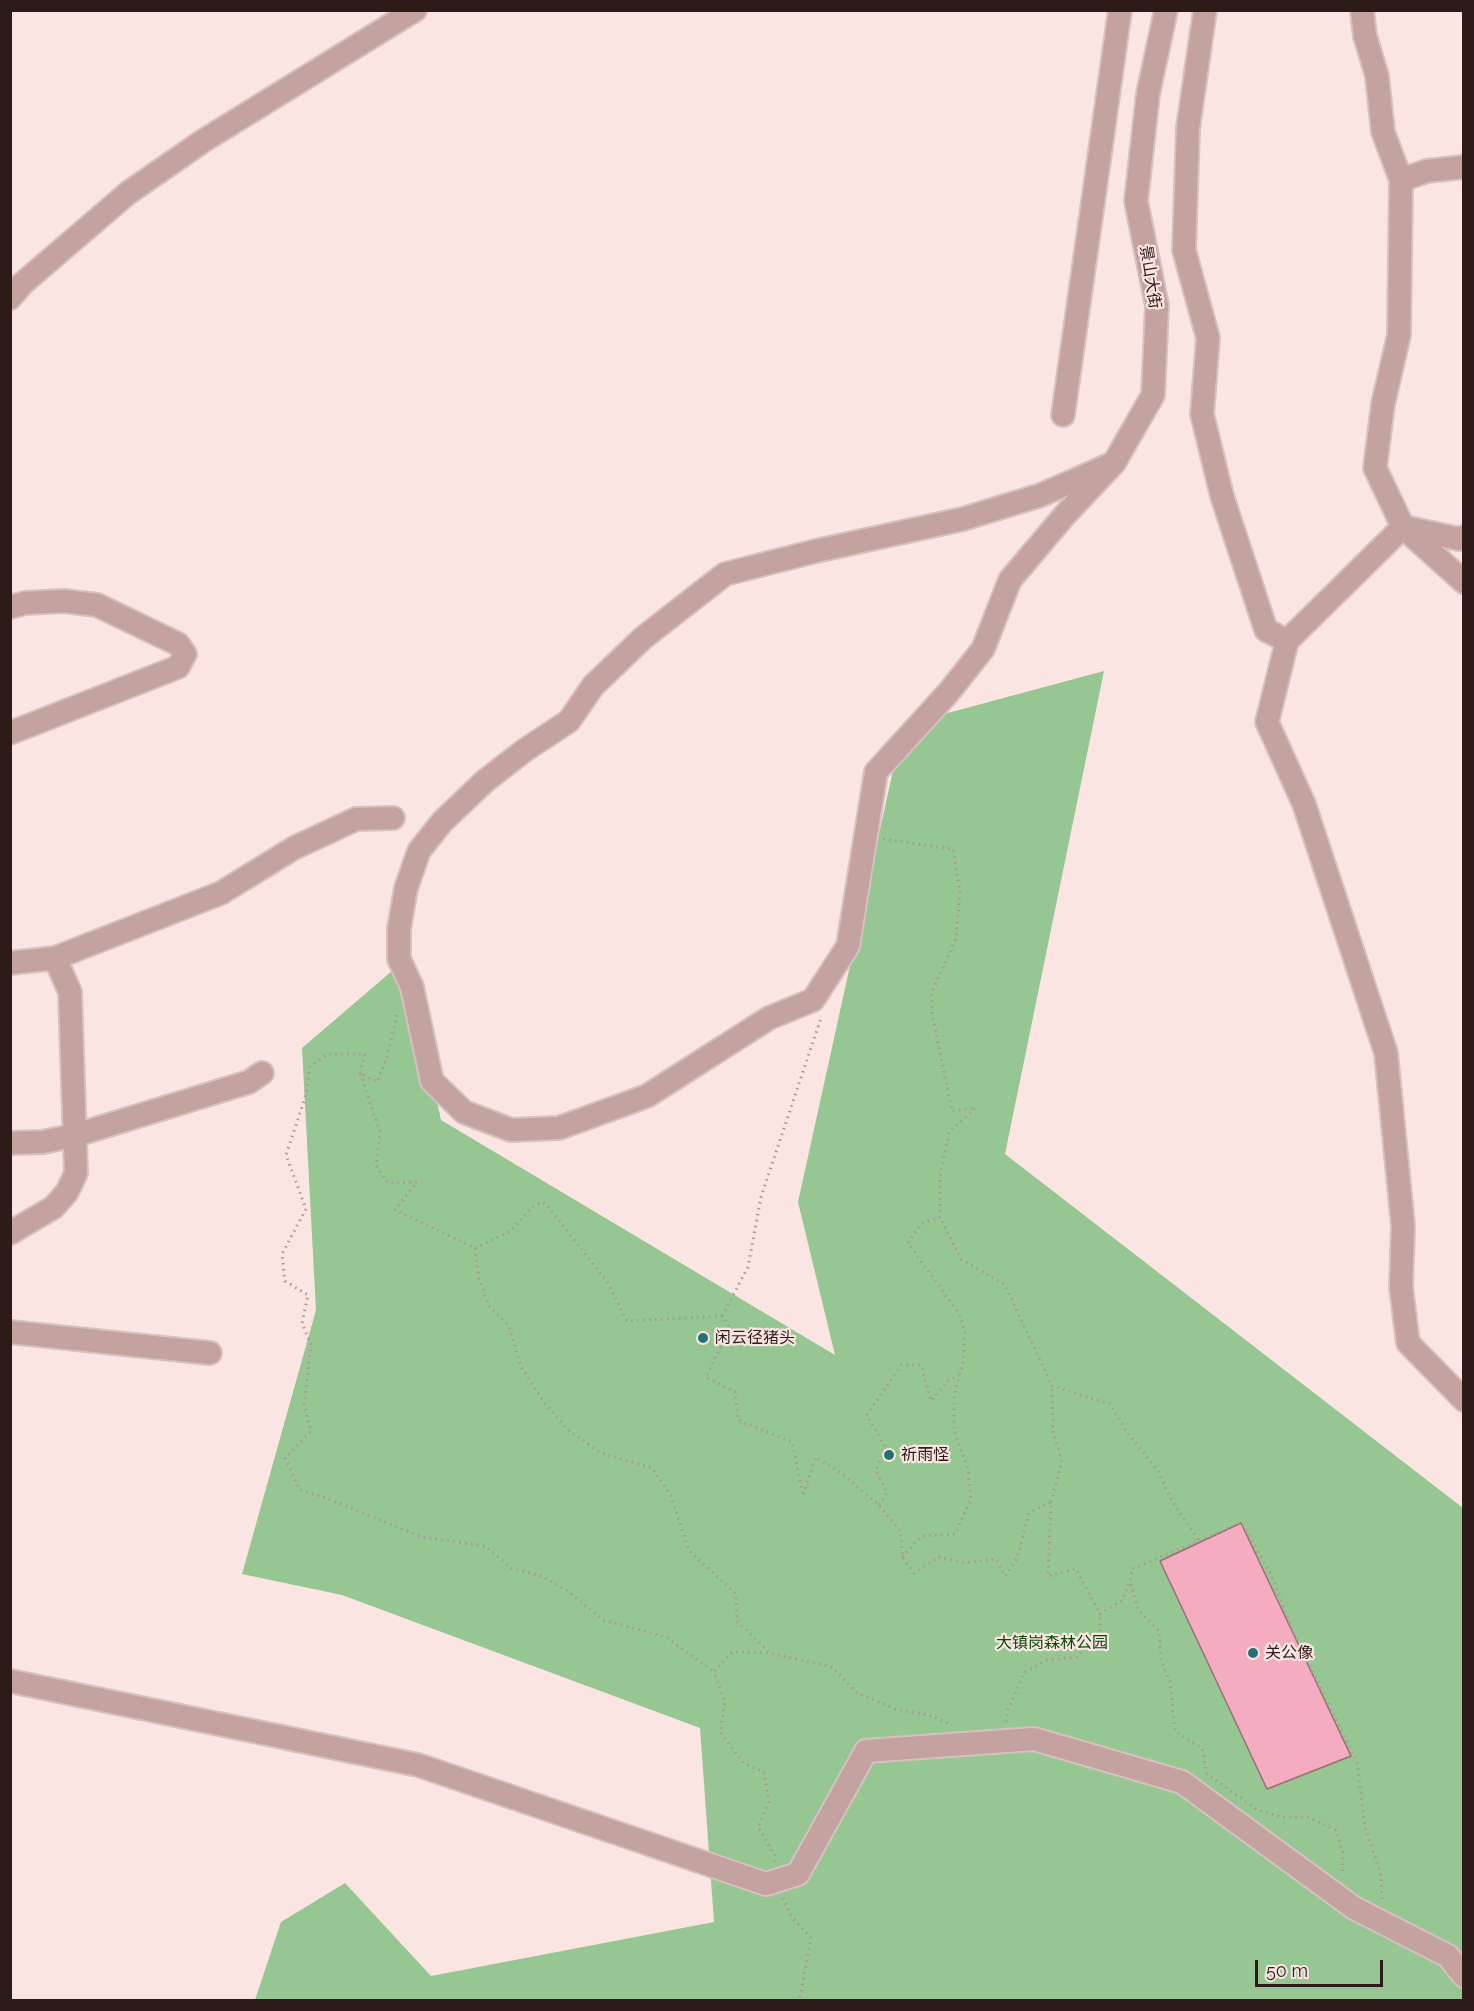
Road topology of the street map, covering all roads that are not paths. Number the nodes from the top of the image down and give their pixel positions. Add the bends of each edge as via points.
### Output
1 (415, 10) edge
2 (1120, 10) edge
3 (1166, 10) edge
4 (1205, 10) edge
5 (1362, 10) edge
6 (1464, 167) edge
7 (1401, 180) junction
8 (14, 285) edge
9 (1063, 415) dead end
10 (1114, 463) junction
11 (1403, 527) junction
12 (1464, 537) edge
13 (1464, 582) edge
14 (10, 607) edge
15 (1287, 641) junction
16 (10, 733) edge
17 (393, 818) dead end
18 (55, 958) junction
19 (10, 963) edge
20 (262, 1073) dead end
21 (76, 1135) junction
22 (10, 1143) edge
23 (10, 1233) edge
24 (10, 1332) edge
25 (210, 1353) dead end
26 (1464, 1400) edge
27 (10, 1681) edge
28 (1464, 1976) edge

1 - 8 street via 213,135 128,193
2 - 9 street
3 - 10 street, 景山大街 via 1148,94 1136,201 1156,306 1153,395
4 - 15 street via 1188,128 1184,249 1208,338 1202,414 1222,496 1266,630
5 - 7 street via 1377,76 1383,132
6 - 7 street via 1427,171
7 - 11 street via 1400,335 1383,404 1375,468
10 - 10 street, 景山大街 via 1041,495 963,519 725,574 643,638 593,686 569,720 485,781 442,822 419,851 406,888 399,959 412,987 432,1081 464,1112 511,1131 559,1128 647,1096 769,1018 813,1000 848,946 876,772 983,649 1010,579
11 - 12 street
11 - 13 street
11 - 15 street
14 - 16 street via 64,601 97,605 178,644 185,654 178,667
15 - 26 street via 1267,722 1304,804 1386,1053 1403,1226 1401,1287 1408,1343
17 - 18 street via 356,819 294,848 221,893
18 - 19 street
18 - 21 street via 70,992
20 - 21 street via 249,1082
21 - 22 street
21 - 23 street via 76,1173 67,1192 54,1207
24 - 25 street
27 - 28 street via 418,1766 766,1884 798,1874 866,1751 1034,1739 1182,1782 1341,1898 1449,1956

